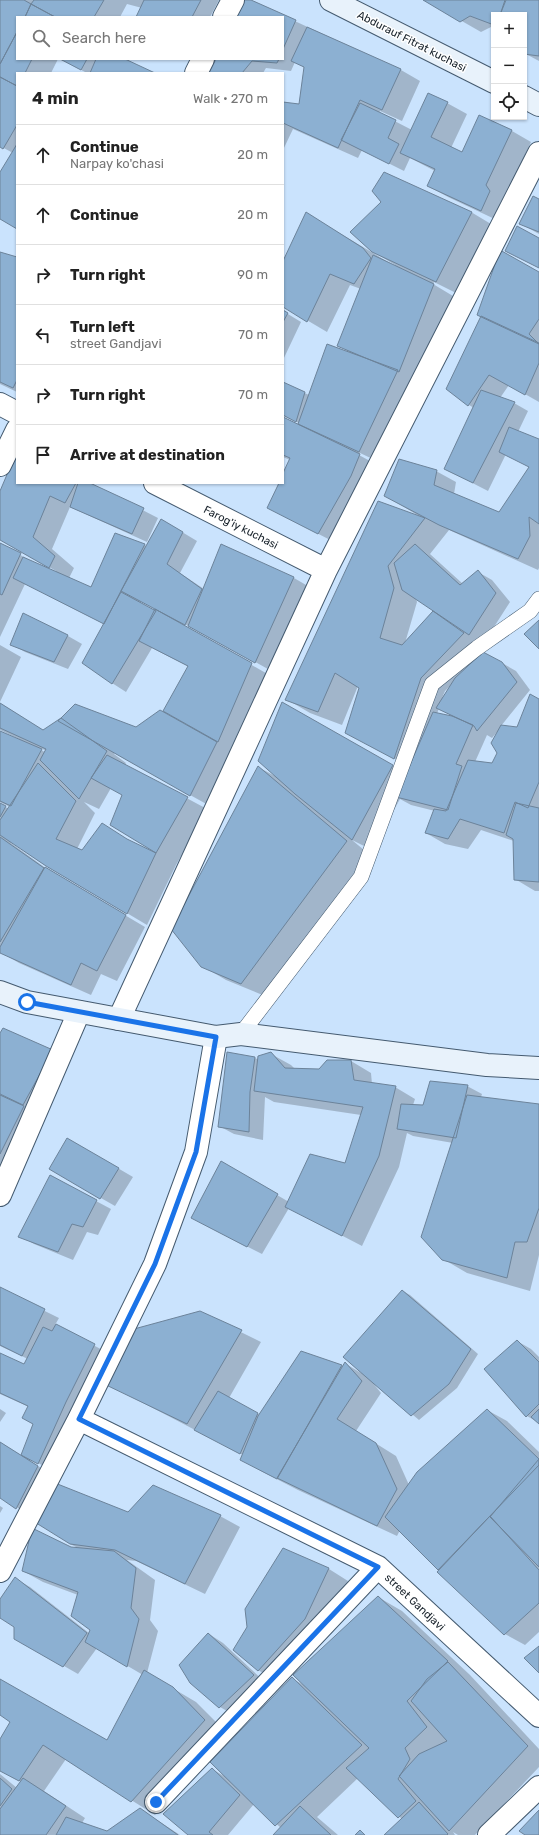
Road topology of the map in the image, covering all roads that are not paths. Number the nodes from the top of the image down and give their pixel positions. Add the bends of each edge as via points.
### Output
1 (233, 0) edge
2 (331, 0) edge
3 (225, 16) edge
4 (202, 60) edge
5 (196, 72) edge
6 (491, 80) edge
7 (527, 98) edge
8 (539, 104) edge
9 (539, 153) edge
10 (0, 404) edge
11 (16, 412) edge
12 (16, 432) edge
13 (0, 465) edge
14 (157, 484) edge
15 (326, 570) junction
16 (539, 598) edge
17 (0, 992) edge
18 (79, 1012) junction
19 (119, 1019) junction
20 (241, 1034) junction
21 (216, 1037) junction
22 (539, 1068) edge
23 (0, 1195) edge
24 (79, 1419) junction
25 (378, 1567) junction
26 (0, 1571) edge
27 (539, 1716) edge
28 (539, 1788) edge
29 (156, 1802) dead end
30 (489, 1835) edge

1 - 3 street
2 - 6 street, Abdurauf Fitrat kuchasi
4 - 5 street
7 - 8 street
9 - 15 street
10 - 11 street
12 - 13 street
14 - 15 street, Farog'iy kuchasi
15 - 19 street
16 - 20 lane via 530,611 432,684 361,877
17 - 18 street via 27,1002
18 - 19 street
18 - 23 street
19 - 21 street
20 - 21 street
20 - 22 street via 487,1065
21 - 24 street via 196,1152 155,1264
24 - 25 street, street Gandjavi
24 - 26 street
25 - 27 street, street Gandjavi
25 - 29 street
28 - 30 street

